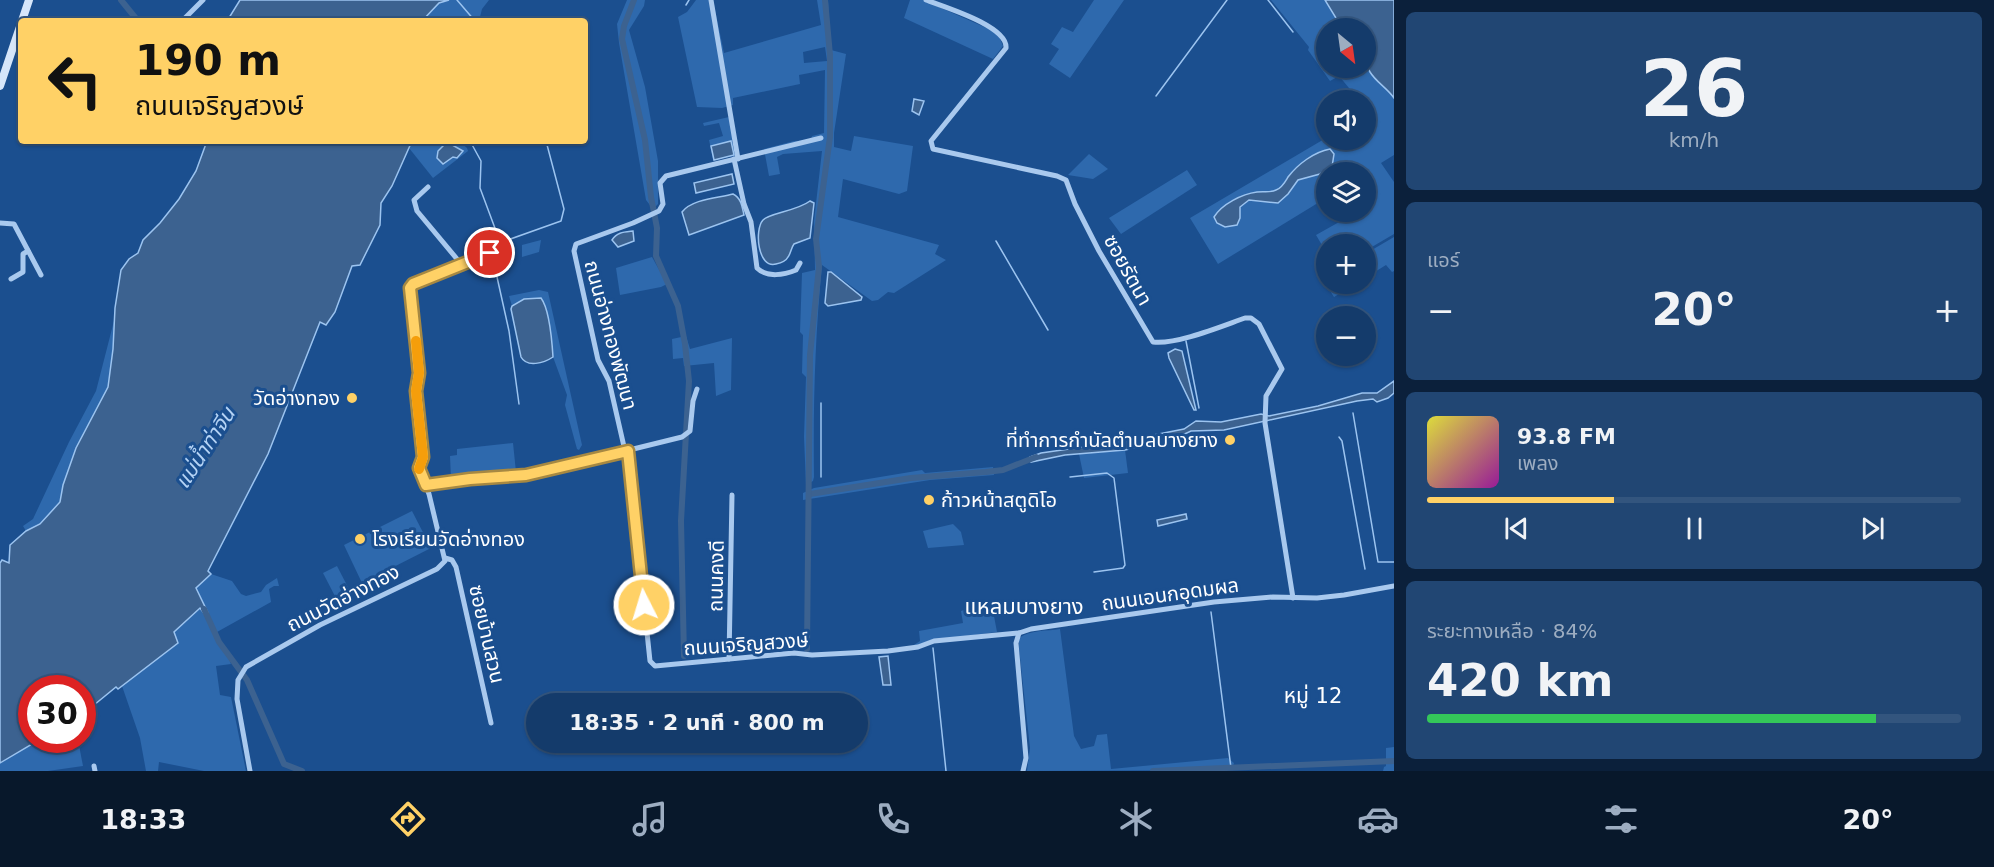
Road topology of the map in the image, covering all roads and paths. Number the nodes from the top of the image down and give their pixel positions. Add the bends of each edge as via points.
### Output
1 (29, 0) edge
2 (203, 0) edge
3 (711, 0) edge
4 (926, 0) edge
5 (23, 18) edge
6 (185, 18) edge
7 (18, 33) edge
8 (0, 86) edge
9 (821, 138) dead end
10 (736, 159) junction
11 (428, 188) dead end
12 (0, 223) edge
13 (28, 251) junction
14 (490, 253) dead end
15 (800, 263) dead end
16 (36, 264) junction
17 (462, 265) junction
18 (22, 272) junction
19 (41, 275) dead end
20 (11, 279) dead end
21 (697, 388) dead end
22 (627, 451) junction
23 (426, 485) junction
24 (732, 495) dead end
25 (446, 558) junction
26 (1394, 586) edge
27 (1293, 598) junction
28 (1019, 633) junction
29 (729, 658) junction
30 (491, 723) dead end
31 (250, 771) edge
32 (1023, 771) edge

1 - 5 main road
2 - 6 street
3 - 10 street
4 - 27 street, ซอยรัตนา via 990,27 1007,44 932,141 933,149 1066,180 1100,251 1153,342 1195,335 1245,318 1254,320 1282,369 1266,396 1265,423
7 - 8 main road
9 - 10 street, ถนนอ่างทองพัฒนา
10 - 15 street via 757,268 768,274 781,274 793,272
10 - 22 street, ถนนอ่างทองพัฒนา via 662,179 663,204 659,211 576,244 574,251 596,352 609,381
11 - 17 street via 414,200 417,211
12 - 13 street via 14,224
13 - 16 street
13 - 18 street via 23,254
14 - 17 street
16 - 18 street
16 - 19 street
17 - 23 street via 410,288 419,373 416,391 423,457 419,468
18 - 20 street
21 - 22 street via 692,424 685,436
22 - 23 street via 526,475
22 - 29 street, ถนนเจริญสวงษ์ via 652,664
23 - 25 street
24 - 29 street, ถนนคงดี
25 - 30 street, ซอยบ้านสวน via 456,567
25 - 31 street, ถนนวัดอ่างทอง via 437,569 320,625 246,667 238,680 237,699
26 - 27 street, ถนนเอนกอุดมผล via 1344,595
27 - 28 street, ถนนเอนกอุดมผล via 1214,602
28 - 29 street, ถนนเจริญสวงษ์ via 934,641 888,651
28 - 32 street via 1016,643 1026,758

